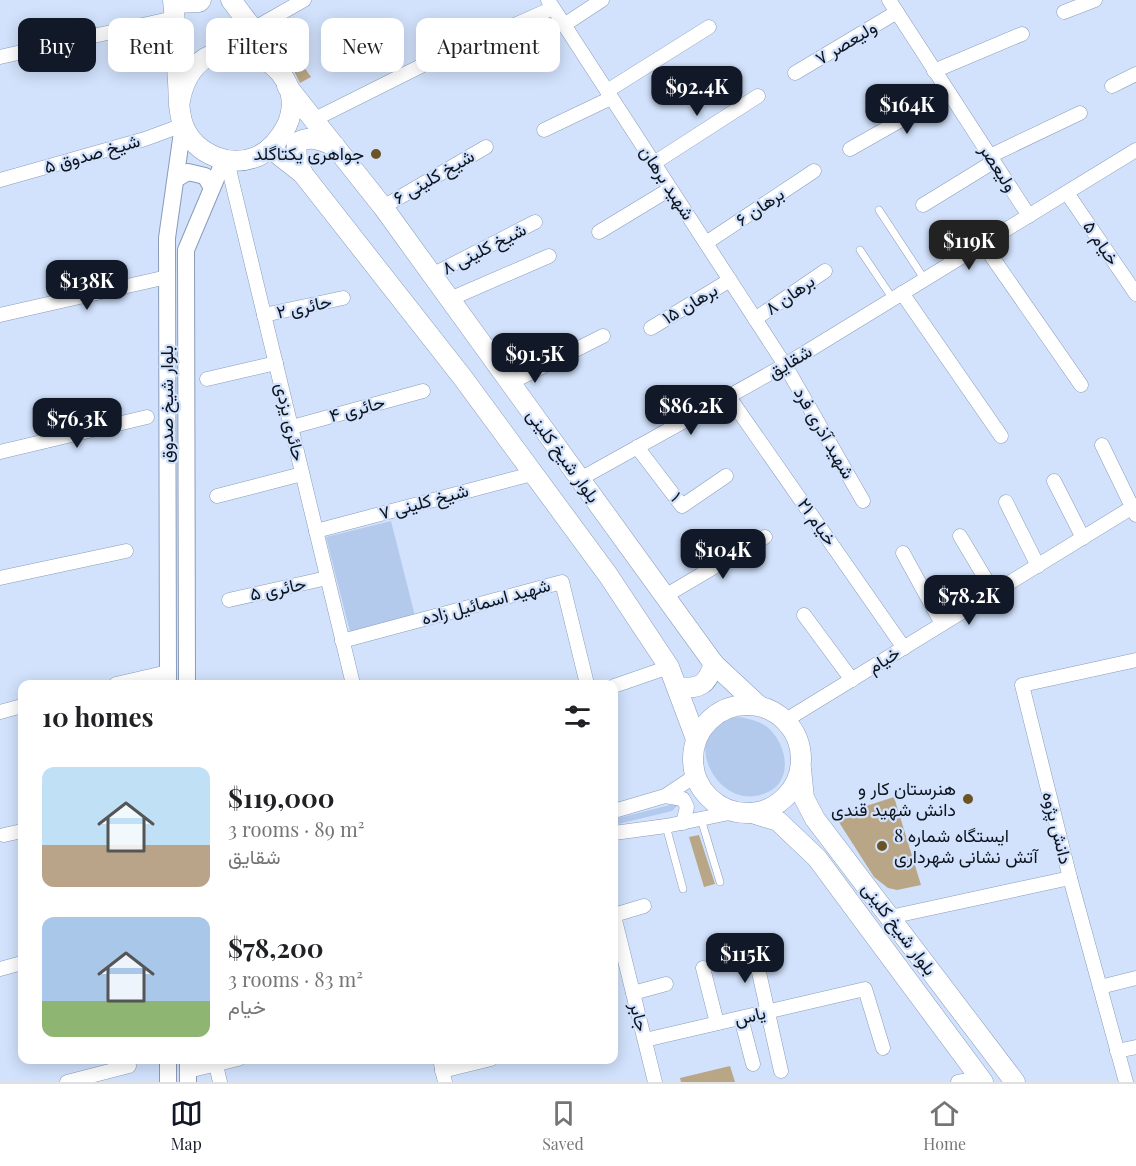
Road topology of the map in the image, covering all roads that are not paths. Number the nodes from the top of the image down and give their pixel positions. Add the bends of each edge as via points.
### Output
1 (201, 0) edge
2 (231, 0) edge
3 (304, 0) edge
4 (602, 0) edge
5 (889, 0) edge
6 (1095, 0) edge
7 (551, 4) edge
8 (174, 7) edge
9 (897, 12) junction
10 (1064, 12) dead end
11 (245, 18) edge
12 (272, 18) edge
13 (523, 18) edge
14 (564, 25) junction
15 (709, 27) dead end
16 (1022, 34) dead end
17 (0, 57) edge
18 (416, 68) edge
19 (934, 70) junction
20 (279, 72) edge
21 (795, 73) dead end
22 (1136, 74) edge
23 (283, 78) junction
24 (1112, 86) dead end
25 (949, 93) junction
26 (609, 94) junction
27 (758, 96) dead end
28 (1080, 113) dead end
29 (181, 116) junction
30 (315, 119) junction
31 (544, 130) dead end
32 (335, 146) junction
33 (486, 147) dead end
34 (270, 148) junction
35 (850, 150) dead end
36 (1136, 150) edge
37 (992, 159) junction
38 (226, 160) junction
39 (654, 163) junction
40 (814, 171) dead end
41 (303, 174) junction
42 (176, 179) junction
43 (0, 180) edge
44 (212, 188) junction
45 (670, 189) junction
46 (1067, 192) junction
47 (923, 205) dead end
48 (383, 207) junction
49 (879, 210) dead end
50 (1029, 216) junction
51 (535, 222) dead end
52 (599, 232) dead end
53 (706, 243) junction
54 (983, 244) junction
55 (860, 250) dead end
56 (549, 256) dead end
57 (825, 271) dead end
58 (432, 275) junction
59 (167, 277) junction
60 (925, 279) junction
61 (730, 280) junction
62 (1136, 294) edge
63 (897, 296) junction
64 (343, 298) dead end
65 (450, 299) junction
66 (0, 315) edge
67 (264, 315) junction
68 (755, 319) junction
69 (651, 328) dead end
70 (603, 336) dead end
71 (276, 363) junction
72 (785, 365) junction
73 (207, 379) dead end
74 (510, 382) junction
75 (1081, 385) dead end
76 (423, 391) dead end
77 (729, 397) junction
78 (147, 417) dead end
79 (292, 427) junction
80 (1001, 436) dead end
81 (1102, 445) dead end
82 (637, 447) junction
83 (0, 452) edge
84 (302, 474) junction
85 (532, 474) junction
86 (726, 476) dead end
87 (580, 479) junction
88 (1054, 482) dead end
89 (217, 496) dead end
90 (863, 501) dead end
91 (1006, 502) dead end
92 (1135, 509) edge
93 (316, 531) junction
94 (960, 536) dead end
95 (765, 537) dead end
96 (1083, 538) junction
97 (126, 551) dead end
98 (903, 553) dead end
99 (1038, 566) junction
100 (0, 578) edge
101 (327, 578) junction
102 (993, 593) junction
103 (665, 596) junction
104 (229, 600) dead end
105 (804, 615) dead end
106 (942, 624) junction
107 (342, 641) junction
108 (904, 648) junction
109 (1136, 660) edge
110 (714, 663) junction
111 (669, 668) junction
112 (168, 678) edge
113 (151, 680) edge
114 (187, 680) edge
115 (352, 680) edge
116 (586, 680) edge
117 (852, 680) junction
118 (618, 685) edge
119 (678, 687) junction
120 (758, 705) junction
121 (18, 707) edge
122 (0, 712) edge
123 (786, 720) junction
124 (696, 739) junction
125 (801, 768) junction
126 (695, 776) junction
127 (665, 796) junction
128 (618, 810) edge
129 (743, 812) junction
130 (701, 819) junction
131 (683, 823) junction
132 (666, 826) junction
133 (18, 832) edge
134 (618, 832) edge
135 (3, 835) dead end
136 (1070, 878) junction
137 (720, 882) dead end
138 (683, 889) dead end
139 (644, 906) dead end
140 (618, 915) edge
141 (890, 917) junction
142 (868, 927) junction
143 (618, 932) edge
144 (754, 950) dead end
145 (18, 964) edge
146 (703, 968) dead end
147 (0, 969) edge
148 (1136, 978) edge
149 (666, 984) dead end
150 (1100, 987) junction
151 (633, 993) junction
152 (767, 1012) junction
153 (741, 1018) junction
154 (717, 1023) junction
155 (645, 1040) junction
156 (1136, 1047) edge
157 (883, 1048) dead end
158 (1117, 1051) junction
159 (168, 1064) edge
160 (220, 1064) edge
161 (471, 1064) edge
162 (753, 1064) dead end
163 (216, 1065) junction
164 (129, 1066) dead end
165 (188, 1071) edge
166 (442, 1071) edge
167 (781, 1071) dead end
168 (982, 1080) edge
169 (67, 1082) edge
170 (168, 1082) edge
171 (220, 1082) edge
172 (655, 1082) edge
173 (958, 1082) edge
174 (1015, 1082) edge
175 (1126, 1082) edge

1 - 8 main road
2 - 11 main road, بلوار شیخ کلینی
3 - 12 street
4 - 14 street
5 - 9 street, ولیعصر
6 - 10 street
7 - 13 street
7 - 14 street, شهید برهان
8 - 17 street
8 - 29 main road
9 - 19 street, ولیعصر
9 - 21 street, ولیعصر ۷
14 - 26 street, شهید برهان
15 - 26 street
16 - 19 street
18 - 30 street
19 - 25 street, ولیعصر
20 - 23 main road, بلوار شیخ کلینی
22 - 24 street
23 - 29 main road via 266,59 250,52 216,53 189,74 182,89
23 - 30 main road, بلوار شیخ کلینی
23 - 34 main road via 291,103 289,120 282,136
25 - 35 street
25 - 37 street, ولیعصر
26 - 31 street
26 - 39 street, شهید برهان
27 - 39 street
28 - 37 street
29 - 38 main road via 192,141 207,153
29 - 42 street, بلوار شیخ صدوق
29 - 43 street, شیخ صدوق ۵ via 145,139
30 - 32 main road, بلوار شیخ کلینی
32 - 41 main road via 317,139 298,142 297,158
32 - 48 main road, بلوار شیخ کلینی
33 - 48 street, شیخ کلینی ۶
34 - 38 main road via 243,160
34 - 41 main road, بلوار شیخ کلینی
36 - 46 street, شقایق
37 - 47 street
37 - 50 street, ولیعصر
38 - 44 street, بلوار شیخ صدوق
38 - 67 street, حائری یزدی
39 - 45 street, شهید برهان
40 - 53 street, برهان ۶
41 - 85 main road, بلوار شیخ کلینی via 463,378
42 - 44 street via 188,172 205,176
42 - 59 street, بلوار شیخ صدوق via 167,238
44 - 114 street, بلوار شیخ صدوق via 186,250
45 - 52 street
45 - 53 street, شهید برهان
46 - 50 street, شقایق
46 - 62 street, خیام ۵
48 - 58 main road, بلوار شیخ کلینی
49 - 60 lane
50 - 54 street, شقایق
51 - 58 street, شیخ کلینی ۸
53 - 61 street, شهید برهان
54 - 60 street, شقایق
54 - 75 street
55 - 63 lane
56 - 65 street
57 - 68 street, برهان ۸
58 - 65 main road, بلوار شیخ کلینی
59 - 66 street
59 - 112 street, بلوار شیخ صدوق
60 - 63 street, شقایق
61 - 68 street, شهید برهان
61 - 69 street, برهان ۱۵
63 - 72 street, شقایق
63 - 80 street
64 - 67 street, حائری ۲
65 - 74 main road, بلوار شیخ کلینی
67 - 71 street, حائری یزدی
68 - 72 street, شهید برهان
70 - 74 street
71 - 73 street
71 - 79 street, حائری یزدی
72 - 77 street, شقایق
72 - 90 street, شهید آذری فرد
74 - 87 main road, بلوار شیخ کلینی
76 - 79 street, حائری ۴
77 - 82 street, شقایق
77 - 108 street, خیام ۲۱
78 - 83 street
79 - 84 street, حائری یزدی
81 - 92 street
82 - 86 street, ۱ via 682,506
82 - 87 street, شقایق
84 - 89 street
84 - 93 street, حائری یزدی
85 - 93 street, شیخ کلینی ۷
85 - 111 main road, بلوار شیخ کلینی via 608,575
87 - 103 main road, بلوار شیخ کلینی
88 - 96 street
91 - 99 street
92 - 96 street, خیام
93 - 101 street, حائری یزدی
94 - 102 street
95 - 103 street
96 - 99 street, خیام
97 - 100 street
98 - 106 street
99 - 102 street, خیام
101 - 104 street, حائری ۵
101 - 107 street, حائری یزدی
102 - 106 street, خیام
103 - 110 main road, بلوار شیخ کلینی
105 - 117 street
106 - 108 street, خیام
107 - 115 street, حائری یزدی
107 - 116 street, شهید اسمائیل زاده via 562,582
108 - 117 street, خیام
109 - 136 street, دانش پژوه via 1022,685
110 - 119 main road via 708,680 695,688
110 - 120 main road, بلوار شیخ کلینی
111 - 118 street
111 - 119 main road, بلوار شیخ کلینی
112 - 113 street
117 - 123 street, خیام
119 - 124 main road, بلوار شیخ کلینی
120 - 123 main road
120 - 124 main road via 742,704 723,710 707,722
121 - 122 street
123 - 125 main road via 796,734
124 - 126 main road via 692,757
125 - 129 main road via 784,799 770,809
125 - 141 main road, بلوار شیخ کلینی via 804,798 815,819
126 - 127 street
126 - 129 main road via 717,804
127 - 128 street
127 - 131 street via 683,799 687,807
129 - 130 street
129 - 142 main road, بلوار شیخ کلینی via 778,821 817,858
130 - 131 street
130 - 137 lane
131 - 132 street
132 - 134 street
132 - 138 lane
133 - 135 street
136 - 141 street
136 - 150 street, دانش پژوه
139 - 140 street
141 - 142 main road
141 - 174 main road, بلوار شیخ کلینی
142 - 168 main road, بلوار شیخ کلینی
143 - 151 street, جابر
144 - 152 street
145 - 147 street
146 - 154 street
148 - 150 street
149 - 151 street
150 - 158 street, دانش پژوه
151 - 155 street, جابر
152 - 153 street, یاس
152 - 157 street, یاس via 865,988
152 - 167 street
153 - 154 street, یاس
153 - 162 street
154 - 155 street, یاس
155 - 172 street, جابر
156 - 158 street
158 - 175 street, دانش پژوه
159 - 170 street
160 - 163 street
161 - 166 street
163 - 165 street
163 - 171 street
164 - 169 street
168 - 173 street

